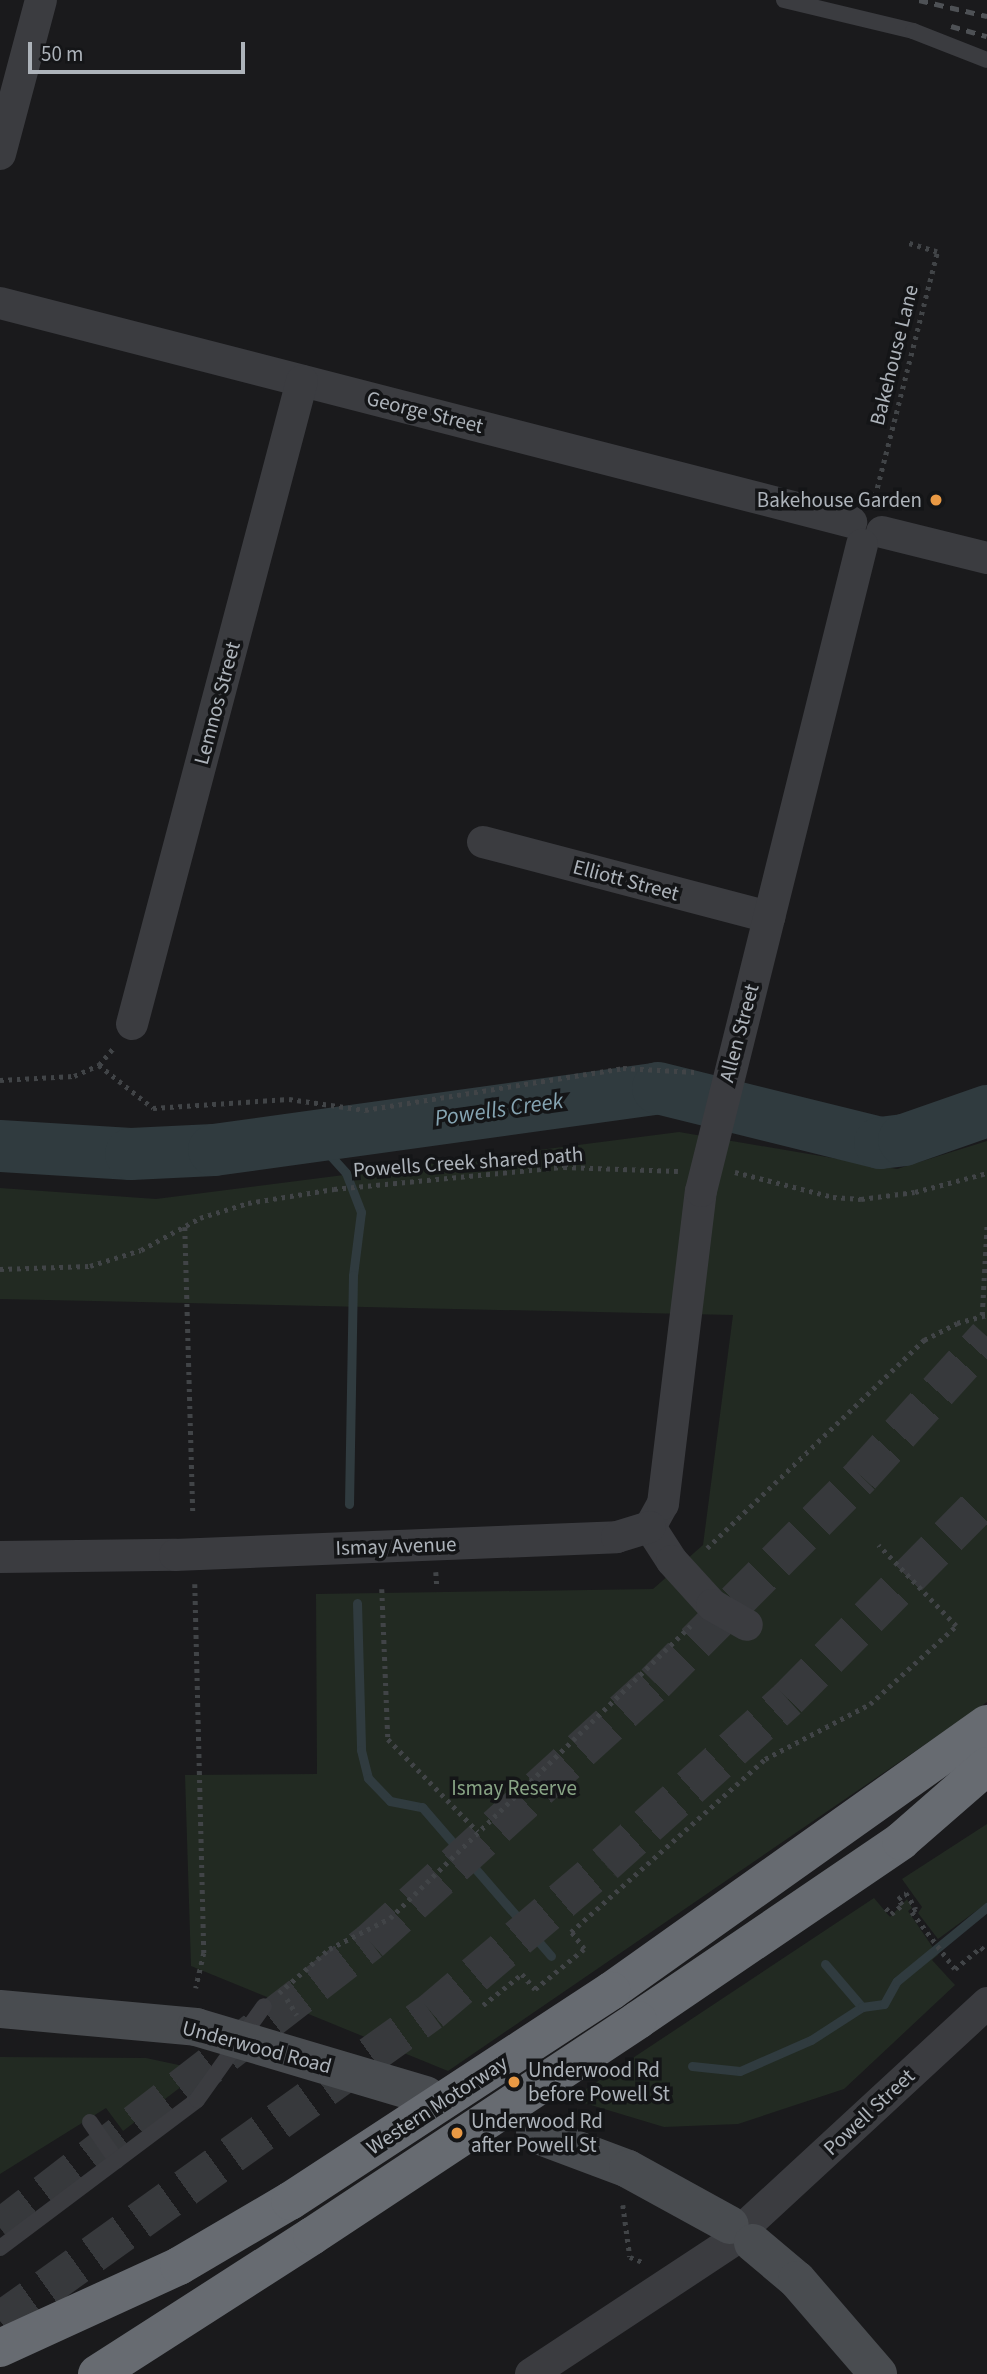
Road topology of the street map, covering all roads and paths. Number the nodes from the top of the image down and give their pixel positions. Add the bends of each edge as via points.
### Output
1 (41, 0) edge
2 (784, 0) edge
3 (987, 60) edge
4 (0, 154) edge
5 (908, 243) dead end
6 (0, 303) edge
7 (302, 381) junction
8 (875, 496) dead end
9 (865, 533) junction
10 (987, 558) edge
11 (483, 842) dead end
12 (769, 917) junction
13 (132, 1024) dead end
14 (695, 1072) dead end
15 (0, 1080) edge
16 (987, 1173) edge
17 (702, 1189) junction
18 (987, 1224) edge
19 (185, 1227) junction
20 (986, 1234) edge
21 (0, 1269) edge
22 (984, 1315) edge
23 (193, 1511) dead end
24 (650, 1527) junction
25 (878, 1545) dead end
26 (707, 1548) dead end
27 (195, 1555) junction
28 (0, 1557) edge
29 (382, 1589) dead end
30 (712, 1605) junction
31 (747, 1625) dead end
32 (987, 1724) edge
33 (987, 1766) edge
34 (987, 1793) edge
35 (478, 1832) junction
36 (901, 1841) junction
37 (886, 1908) dead end
38 (987, 1953) edge
39 (196, 1988) dead end
40 (283, 1992) junction
41 (267, 2001) joint
42 (987, 2003) edge
43 (483, 2005) dead end
44 (0, 2009) edge
45 (297, 2015) dead end
46 (240, 2038) junction
47 (426, 2095) dead end
48 (90, 2122) dead end
49 (535, 2134) dead end
50 (117, 2161) junction
51 (622, 2199) dead end
52 (741, 2233) junction
53 (0, 2248) edge
54 (657, 2259) dead end
55 (0, 2348) edge
56 (97, 2374) edge
57 (531, 2374) edge
58 (878, 2374) edge

1 - 4 street
2 - 3 lane via 913,31
5 - 8 path, Bakehouse Lane via 937,252
6 - 7 street, George Street
7 - 9 street, George Street
7 - 13 street, Lemnos Street
9 - 10 street, George Street
9 - 12 street, Allen Street
11 - 12 street, Elliott Street
12 - 17 street, Allen Street
14 - 15 path via 623,1068 365,1110 289,1099 153,1108 99,1065 74,1076
16 - 17 path, Powells Creek shared path via 915,1192 861,1199 833,1197 755,1175
17 - 19 path, Powells Creek shared path via 564,1167 334,1189 248,1203
17 - 24 street, Allen Street via 663,1504
18 - 20 path
19 - 21 path, Powells Creek shared path via 141,1250 90,1266
19 - 23 path
20 - 22 path
22 - 26 path via 924,1340
24 - 27 street, Ismay Avenue via 617,1537
24 - 30 street via 672,1561
25 - 43 path via 956,1626 870,1704 765,1759 571,1932 584,1949 535,1989 522,1974
27 - 28 street, Ismay Avenue
27 - 39 path via 204,1954
29 - 35 path via 388,1739
30 - 31 street
30 - 35 path
32 - 55 highway, Western Motorway, bridge via 611,1991 290,2201 190,2259
33 - 36 highway, Western Motorway
34 - 36 highway
35 - 40 path via 390,1918 329,1949
36 - 56 highway, Western Motorway, bridge via 313,2236
37 - 38 path via 891,1914 902,1905 898,1899 906,1893 916,1909 912,1912 955,1969 981,1947
40 - 41 path
40 - 45 path
41 - 46 lane
42 - 52 street, Powell Street
44 - 46 main road, Underwood Road via 184,2025
46 - 47 main road, Underwood Road
46 - 50 lane via 197,2100
48 - 50 lane
49 - 52 main road via 628,2169
50 - 53 lane
51 - 54 path via 630,2257 646,2263
52 - 57 street, Powell Street
52 - 58 main road via 796,2280

